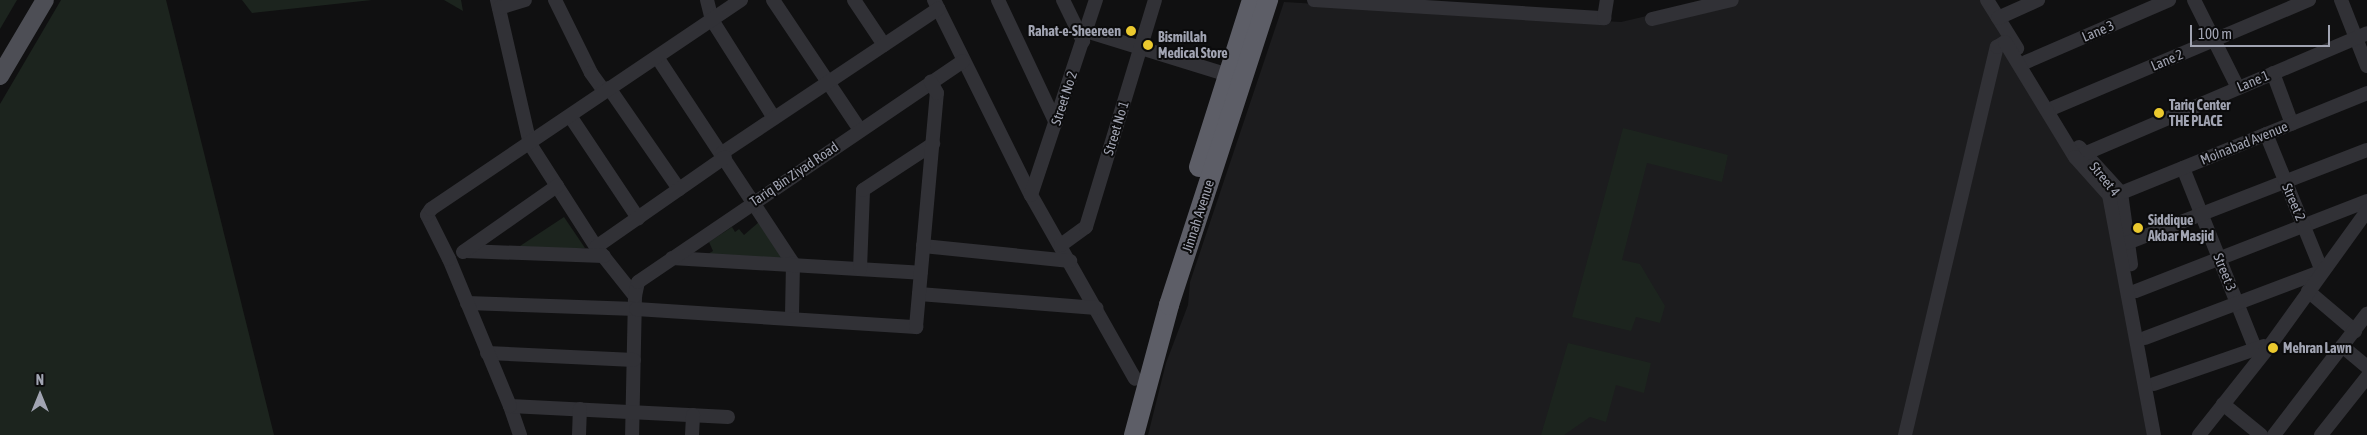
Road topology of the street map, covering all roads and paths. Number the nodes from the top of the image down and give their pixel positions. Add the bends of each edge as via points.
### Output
1 (45, 0) edge
2 (525, 0) edge
3 (555, 0) edge
4 (707, 0) edge
5 (741, 0) edge
6 (773, 0) edge
7 (854, 0) edge
8 (998, 0) edge
9 (1063, 0) edge
10 (1096, 0) edge
11 (1155, 0) edge
12 (1252, 0) edge
13 (1268, 0) edge
14 (1314, 0) edge
15 (1607, 0) edge
16 (1732, 0) edge
17 (1980, 0) edge
18 (1987, 0) edge
19 (2038, 0) edge
20 (2169, 0) edge
21 (2194, 0) edge
22 (2309, 0) edge
23 (2341, 0) edge
24 (1362, 3) edge
25 (1412, 3) edge
26 (498, 4) edge
27 (936, 4) edge
28 (1468, 5) edge
29 (1529, 6) edge
30 (1998, 18) junction
31 (1652, 19) dead end
32 (712, 20) junction
33 (1084, 36) junction
34 (2361, 36) edge
35 (2214, 40) junction
36 (2004, 42) junction
37 (884, 45) junction
38 (1140, 49) junction
39 (657, 57) junction
40 (963, 61) junction
41 (2026, 62) junction
42 (2367, 66) edge
43 (2273, 73) junction
44 (1228, 75) junction
45 (0, 76) edge
46 (828, 82) junction
47 (932, 82) junction
48 (2238, 88) junction
49 (606, 90) junction
50 (2367, 93) edge
51 (2053, 108) junction
52 (570, 116) junction
53 (774, 118) junction
54 (1056, 123) junction
55 (2292, 124) junction
56 (860, 130) junction
57 (2266, 134) junction
58 (530, 144) junction
59 (933, 144) junction
60 (2367, 150) edge
61 (2084, 154) junction
62 (723, 155) junction
63 (2183, 168) junction
64 (2286, 182) junction
65 (557, 186) junction
66 (679, 189) junction
67 (2121, 193) junction
68 (1031, 195) junction
69 (2367, 201) edge
70 (753, 202) junction
71 (2367, 211) edge
72 (2201, 214) junction
73 (638, 218) junction
74 (2304, 225) junction
75 (2128, 243) junction
76 (1061, 245) junction
77 (923, 246) junction
78 (465, 250) junction
79 (600, 252) junction
80 (672, 258) junction
81 (2220, 258) junction
82 (449, 259) junction
83 (1070, 261) junction
84 (793, 263) junction
85 (860, 269) junction
86 (2322, 271) junction
87 (921, 273) junction
88 (2136, 290) junction
89 (2308, 291) junction
90 (919, 294) junction
91 (636, 302) junction
92 (467, 303) junction
93 (2238, 304) junction
94 (1096, 308) junction
95 (2367, 314) edge
96 (792, 318) junction
97 (2355, 330) junction
98 (2145, 338) junction
99 (2271, 344) junction
100 (2342, 346) junction
101 (2255, 348) junction
102 (487, 353) junction
103 (634, 360) junction
104 (2367, 367) edge
105 (2367, 377) edge
106 (1135, 378) junction
107 (2154, 384) junction
108 (2223, 404) junction
109 (510, 406) junction
110 (580, 409) junction
111 (633, 412) junction
112 (693, 415) junction
113 (728, 417) dead end
114 (520, 435) edge
115 (578, 435) edge
116 (632, 435) edge
117 (692, 435) edge
118 (1121, 435) edge
119 (1134, 435) edge
120 (1905, 435) edge
121 (2154, 435) edge
122 (2163, 435) edge
123 (2199, 435) edge
124 (2261, 435) edge
125 (2274, 435) edge
126 (2322, 435) edge

1 - 45 main road
2 - 26 street
3 - 49 street via 591,73
4 - 32 street
5 - 32 street
6 - 46 street
7 - 37 street
8 - 54 street
9 - 33 street
10 - 33 street, Street No 2
11 - 38 street, Street No 1
12 - 44 highway, Jinnah Avenue
13 - 119 highway, Jinnah Avenue via 1169,305
14 - 24 street
15 - 29 street via 1604,18
16 - 31 street
17 - 36 street
18 - 30 street, Street 4
19 - 30 street
20 - 41 street, Lane 3
21 - 35 street
22 - 35 street, Lane 2
23 - 34 street
24 - 25 street
25 - 28 street
26 - 58 street
27 - 37 street
27 - 40 street
28 - 29 street
30 - 41 street, Street 4
32 - 39 street
32 - 53 street
33 - 38 street
33 - 54 street, Street No 2
34 - 42 street
34 - 43 street, Lane 1
35 - 48 street
35 - 51 street, Lane 2
36 - 120 street via 1997,47
36 - 121 street via 2075,158 2109,195
37 - 46 street
38 - 44 street
38 - 76 street, Street No 1 via 1086,227
39 - 49 street
39 - 62 street
40 - 47 street, Tariq Bin Ziyad Road
40 - 68 street
41 - 51 street, Street 4
43 - 48 street, Lane 1
43 - 55 street
44 - 106 highway, Jinnah Avenue
46 - 53 street
46 - 56 street
47 - 56 street, Tariq Bin Ziyad Road
47 - 59 street via 937,93
48 - 61 street, Lane 1
49 - 52 street
49 - 66 street
50 - 55 street, Moinabad Avenue
51 - 61 street, Street 4
52 - 58 street
52 - 73 street
53 - 62 street
54 - 68 street, Street No 2
55 - 57 street, Moinabad Avenue
56 - 70 street, Tariq Bin Ziyad Road
57 - 63 street, Moinabad Avenue
57 - 64 street, Street 2
58 - 65 street
58 - 82 street via 428,211 428,218
59 - 77 street
59 - 85 street via 863,190
60 - 64 street
61 - 67 street, Street 4
62 - 66 street
62 - 70 street
63 - 67 street, Moinabad Avenue
63 - 72 street, Street 3
64 - 72 street
64 - 74 street, Street 2
65 - 78 street
65 - 79 street
66 - 73 street
67 - 75 street, Street 4
68 - 76 street
69 - 74 street
70 - 80 street, Tariq Bin Ziyad Road
70 - 84 street
71 - 86 street
72 - 75 street
72 - 81 street, Street 3
73 - 79 street
74 - 81 street
74 - 86 street, Street 2
75 - 88 street, Street 4
76 - 83 street
77 - 83 street
77 - 87 street
78 - 79 street
78 - 82 street
79 - 91 street
80 - 84 street
80 - 91 street, Tariq Bin Ziyad Road via 638,282
81 - 88 street
81 - 93 street, Street 3
82 - 92 street
83 - 94 street
84 - 85 street
84 - 96 street
85 - 87 street
86 - 89 street
86 - 93 street
87 - 90 street
88 - 98 street, Street 4
89 - 97 street
89 - 99 street
90 - 94 street
90 - 96 street via 916,327
91 - 92 street
91 - 96 street
91 - 103 street
92 - 102 street
93 - 98 street
93 - 101 street, Street 3
94 - 106 street
95 - 97 street
97 - 100 street
98 - 107 street, Street 4
99 - 101 street
99 - 108 street
100 - 104 street
100 - 125 street
101 - 107 street
102 - 103 street
102 - 109 street
103 - 111 street
105 - 126 street
106 - 118 highway, Jinnah Avenue
107 - 122 street, Street 4
108 - 123 street
108 - 124 street
109 - 110 street
109 - 114 street
110 - 111 street
110 - 115 street
111 - 112 street
111 - 116 street
112 - 113 street
112 - 117 street

